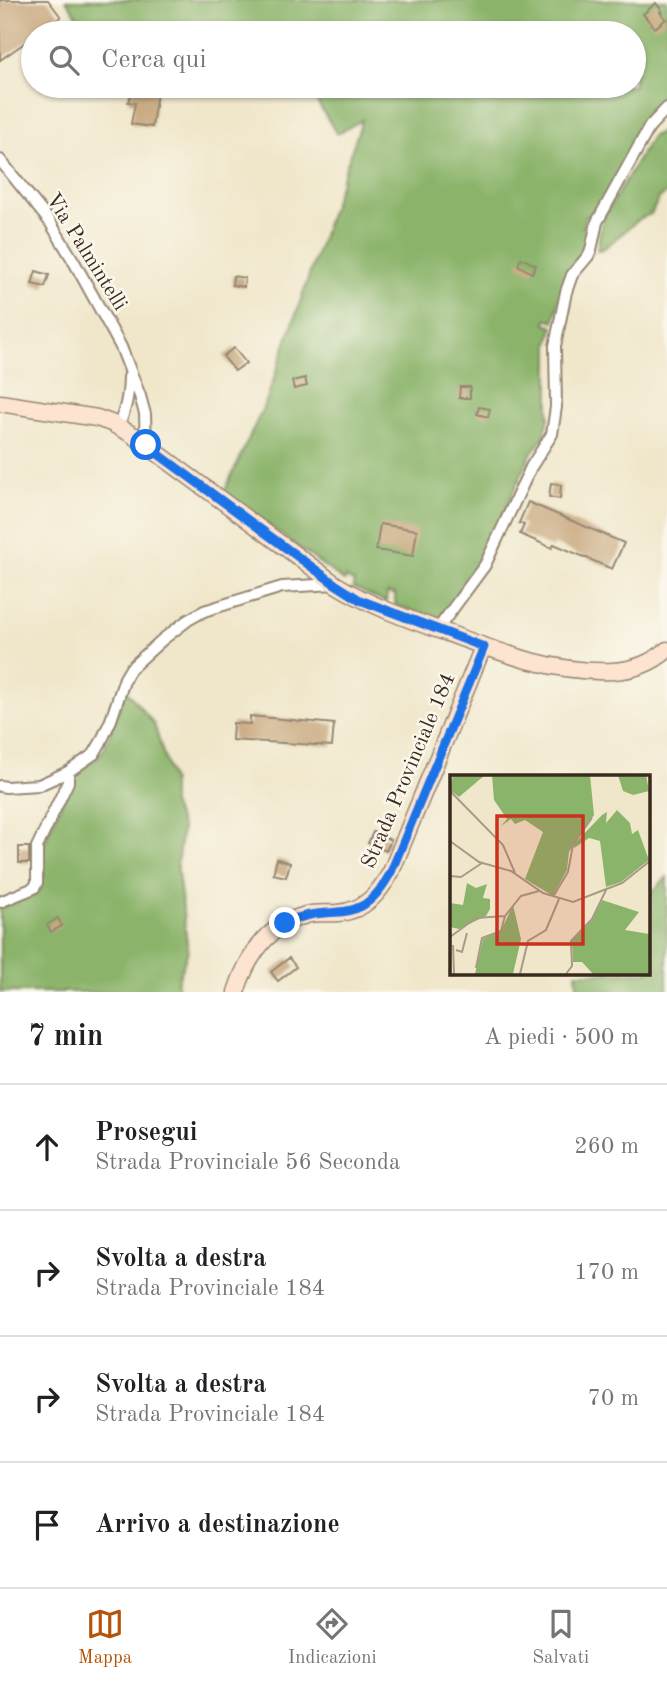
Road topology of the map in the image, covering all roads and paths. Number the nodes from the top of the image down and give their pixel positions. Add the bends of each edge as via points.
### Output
1 (667, 108) edge
2 (0, 160) edge
3 (129, 370) junction
4 (0, 404) edge
5 (118, 427) junction
6 (146, 445) junction
7 (335, 584) junction
8 (437, 630) junction
9 (484, 647) junction
10 (667, 650) edge
11 (68, 772) junction
12 (0, 786) edge
13 (0, 902) edge
14 (236, 992) edge

1 - 8 street via 650,126 597,222 591,250 572,275 566,292 555,346 552,434 531,467 485,565
2 - 3 street, Via Palmintelli via 50,222 121,347
3 - 5 street via 127,404
3 - 6 street, Via Palmintelli via 145,414
4 - 5 street via 82,415
5 - 6 street
6 - 7 street
7 - 8 street via 360,600
7 - 11 street via 282,587 188,620 131,668 102,743
8 - 9 street
9 - 10 street via 552,666 604,671 650,663
9 - 14 street, Strada Provinciale 184 via 383,887 374,898 349,912 308,914 272,932 245,967
11 - 12 street via 38,785
11 - 13 street via 68,782 37,847 37,883

